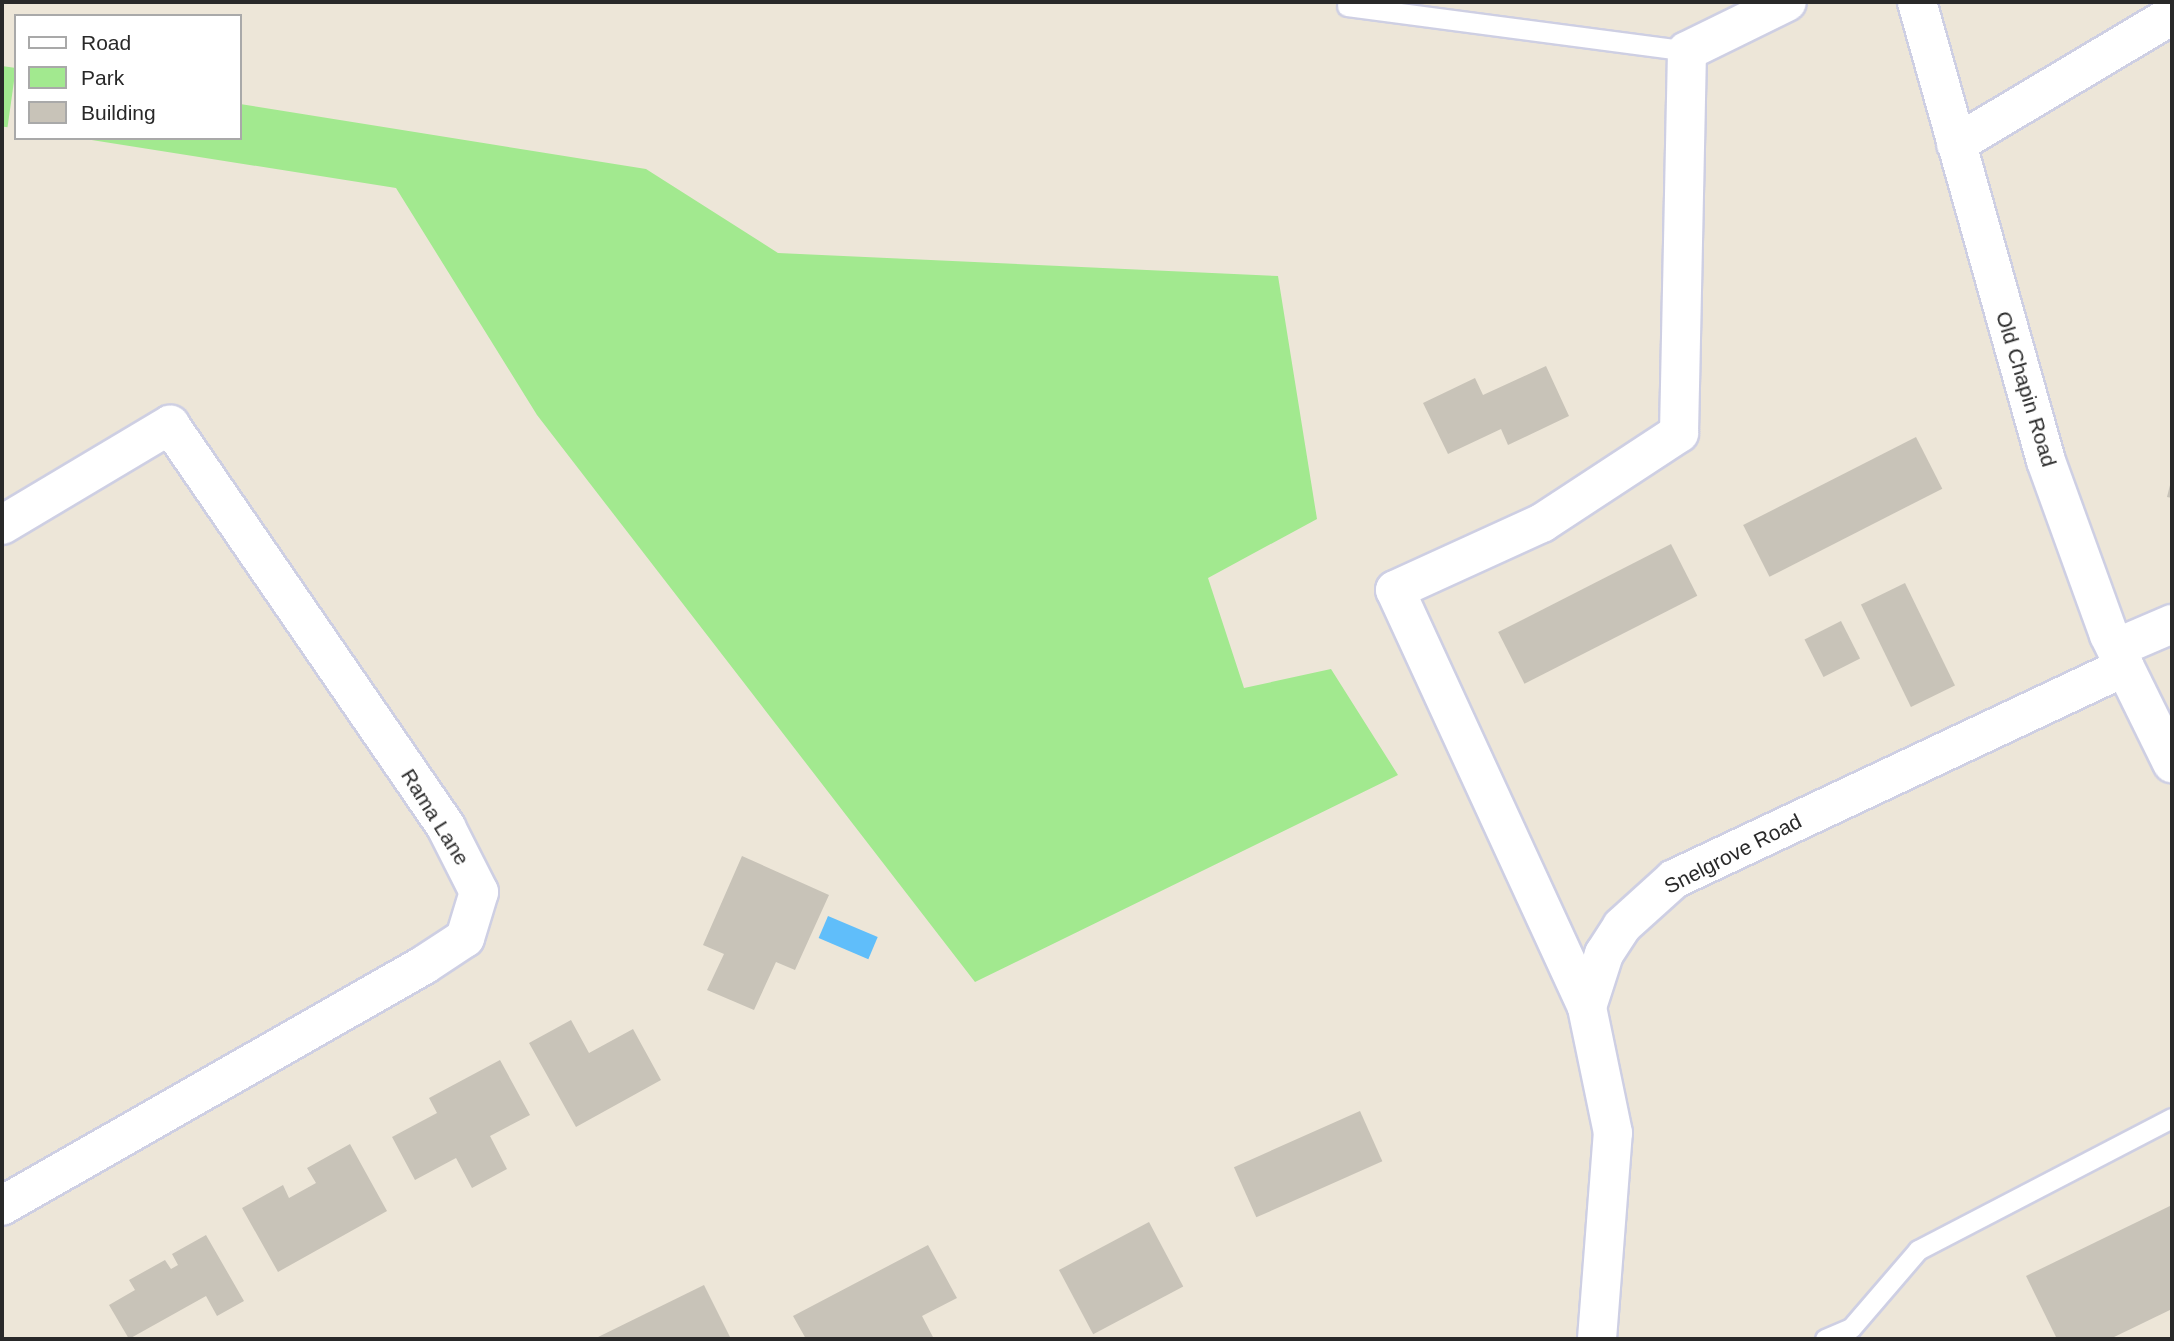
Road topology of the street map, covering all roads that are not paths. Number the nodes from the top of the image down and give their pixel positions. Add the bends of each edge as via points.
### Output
1 (1787, 2) edge
2 (1917, 2) edge
3 (1347, 5) dead end
4 (2172, 15) edge
5 (1688, 51) junction
6 (1956, 144) junction
7 (2, 525) edge
8 (2172, 624) edge
9 (2120, 658) junction
10 (2172, 763) edge
11 (1587, 1007) junction
12 (2172, 1118) edge
13 (2, 1206) edge
14 (1597, 1339) edge
15 (1825, 1339) edge

1 - 5 street
2 - 6 street, Old Chapin Road
3 - 5 lane
4 - 6 street
5 - 11 street via 1679,432 1542,523 1395,590
6 - 9 street, Old Chapin Road via 2046,461
7 - 13 street, Rama Lane via 170,425 446,827 479,892 465,938 424,965
8 - 9 street, Snelgrove Road
9 - 10 street, Old Chapin Road
9 - 11 street, Snelgrove Road via 1674,879 1622,926 1604,954
11 - 14 street, Snelgrove Road via 1613,1133
12 - 15 lane via 1918,1250 1851,1328

